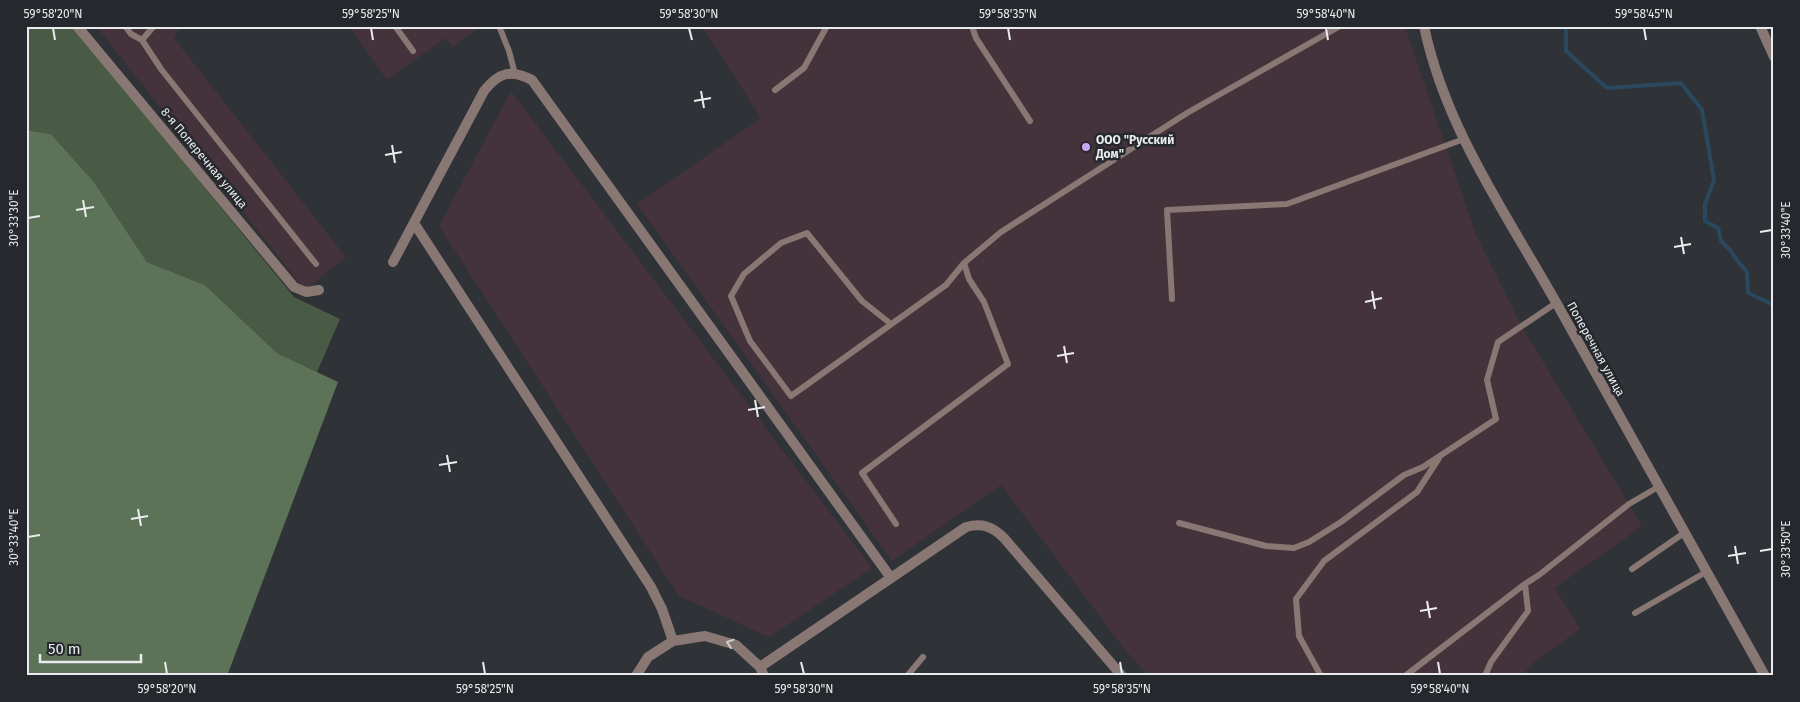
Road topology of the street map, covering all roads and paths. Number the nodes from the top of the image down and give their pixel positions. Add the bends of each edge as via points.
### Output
1 (77, 26) edge
2 (125, 26) edge
3 (154, 26) edge
4 (395, 26) edge
5 (499, 26) edge
6 (827, 26) edge
7 (972, 26) edge
8 (1340, 26) edge
9 (1424, 26) edge
10 (1760, 26) edge
11 (142, 40) junction
12 (413, 51) dead end
13 (1774, 57) edge
14 (515, 74) junction
15 (775, 90) dead end
16 (1030, 121) dead end
17 (1464, 139) junction
18 (414, 223) junction
19 (394, 262) dead end
20 (964, 263) junction
21 (316, 264) dead end
22 (319, 290) dead end
23 (1172, 299) dead end
24 (1556, 302) junction
25 (891, 324) junction
26 (1441, 455) junction
27 (1658, 487) junction
28 (1179, 522) dead end
29 (896, 524) dead end
30 (1684, 533) junction
31 (1632, 569) dead end
32 (1706, 572) junction
33 (891, 578) junction
34 (1525, 584) junction
35 (1635, 613) dead end
36 (672, 641) junction
37 (923, 656) dead end
38 (762, 672) edge
39 (636, 676) edge
40 (906, 676) edge
41 (1122, 676) edge
42 (1321, 676) edge
43 (1405, 676) edge
44 (1485, 676) edge
45 (1765, 676) edge

1 - 22 street, 8-я Поперечная улица via 294,287 306,292
2 - 11 lane
3 - 11 lane
4 - 12 lane
5 - 14 lane
6 - 15 lane via 804,68
7 - 16 lane via 976,38
8 - 20 lane via 1187,113 1001,232
9 - 17 street, Поперечная улица via 1443,90
10 - 13 street
11 - 21 lane via 161,69
14 - 18 street via 506,73 493,80 484,91
14 - 33 street via 532,80
17 - 23 lane via 1287,204 1168,210
17 - 24 street, Поперечная улица
18 - 19 street
18 - 36 street via 651,587
20 - 25 lane via 946,285
20 - 29 lane via 968,279 984,302 1008,364 862,473
24 - 26 lane via 1498,342 1487,380 1496,419
24 - 27 street, Поперечная улица
25 - 25 lane via 862,301 808,233 780,243 744,274 731,296 750,341 790,396
26 - 28 lane via 1404,475 1341,522 1294,548 1266,546
26 - 42 lane via 1417,492 1324,561 1296,599 1299,636
27 - 30 street, Поперечная улица
27 - 34 lane via 1629,504
30 - 31 lane
30 - 32 street, Поперечная улица
32 - 35 lane
32 - 45 street, Поперечная улица
33 - 38 street
33 - 41 street via 966,526 987,526 1004,538
34 - 43 lane
34 - 44 lane via 1528,612 1491,662
38 -> 36 street via 736,645 705,636
36 - 39 street via 648,657
37 - 40 lane

